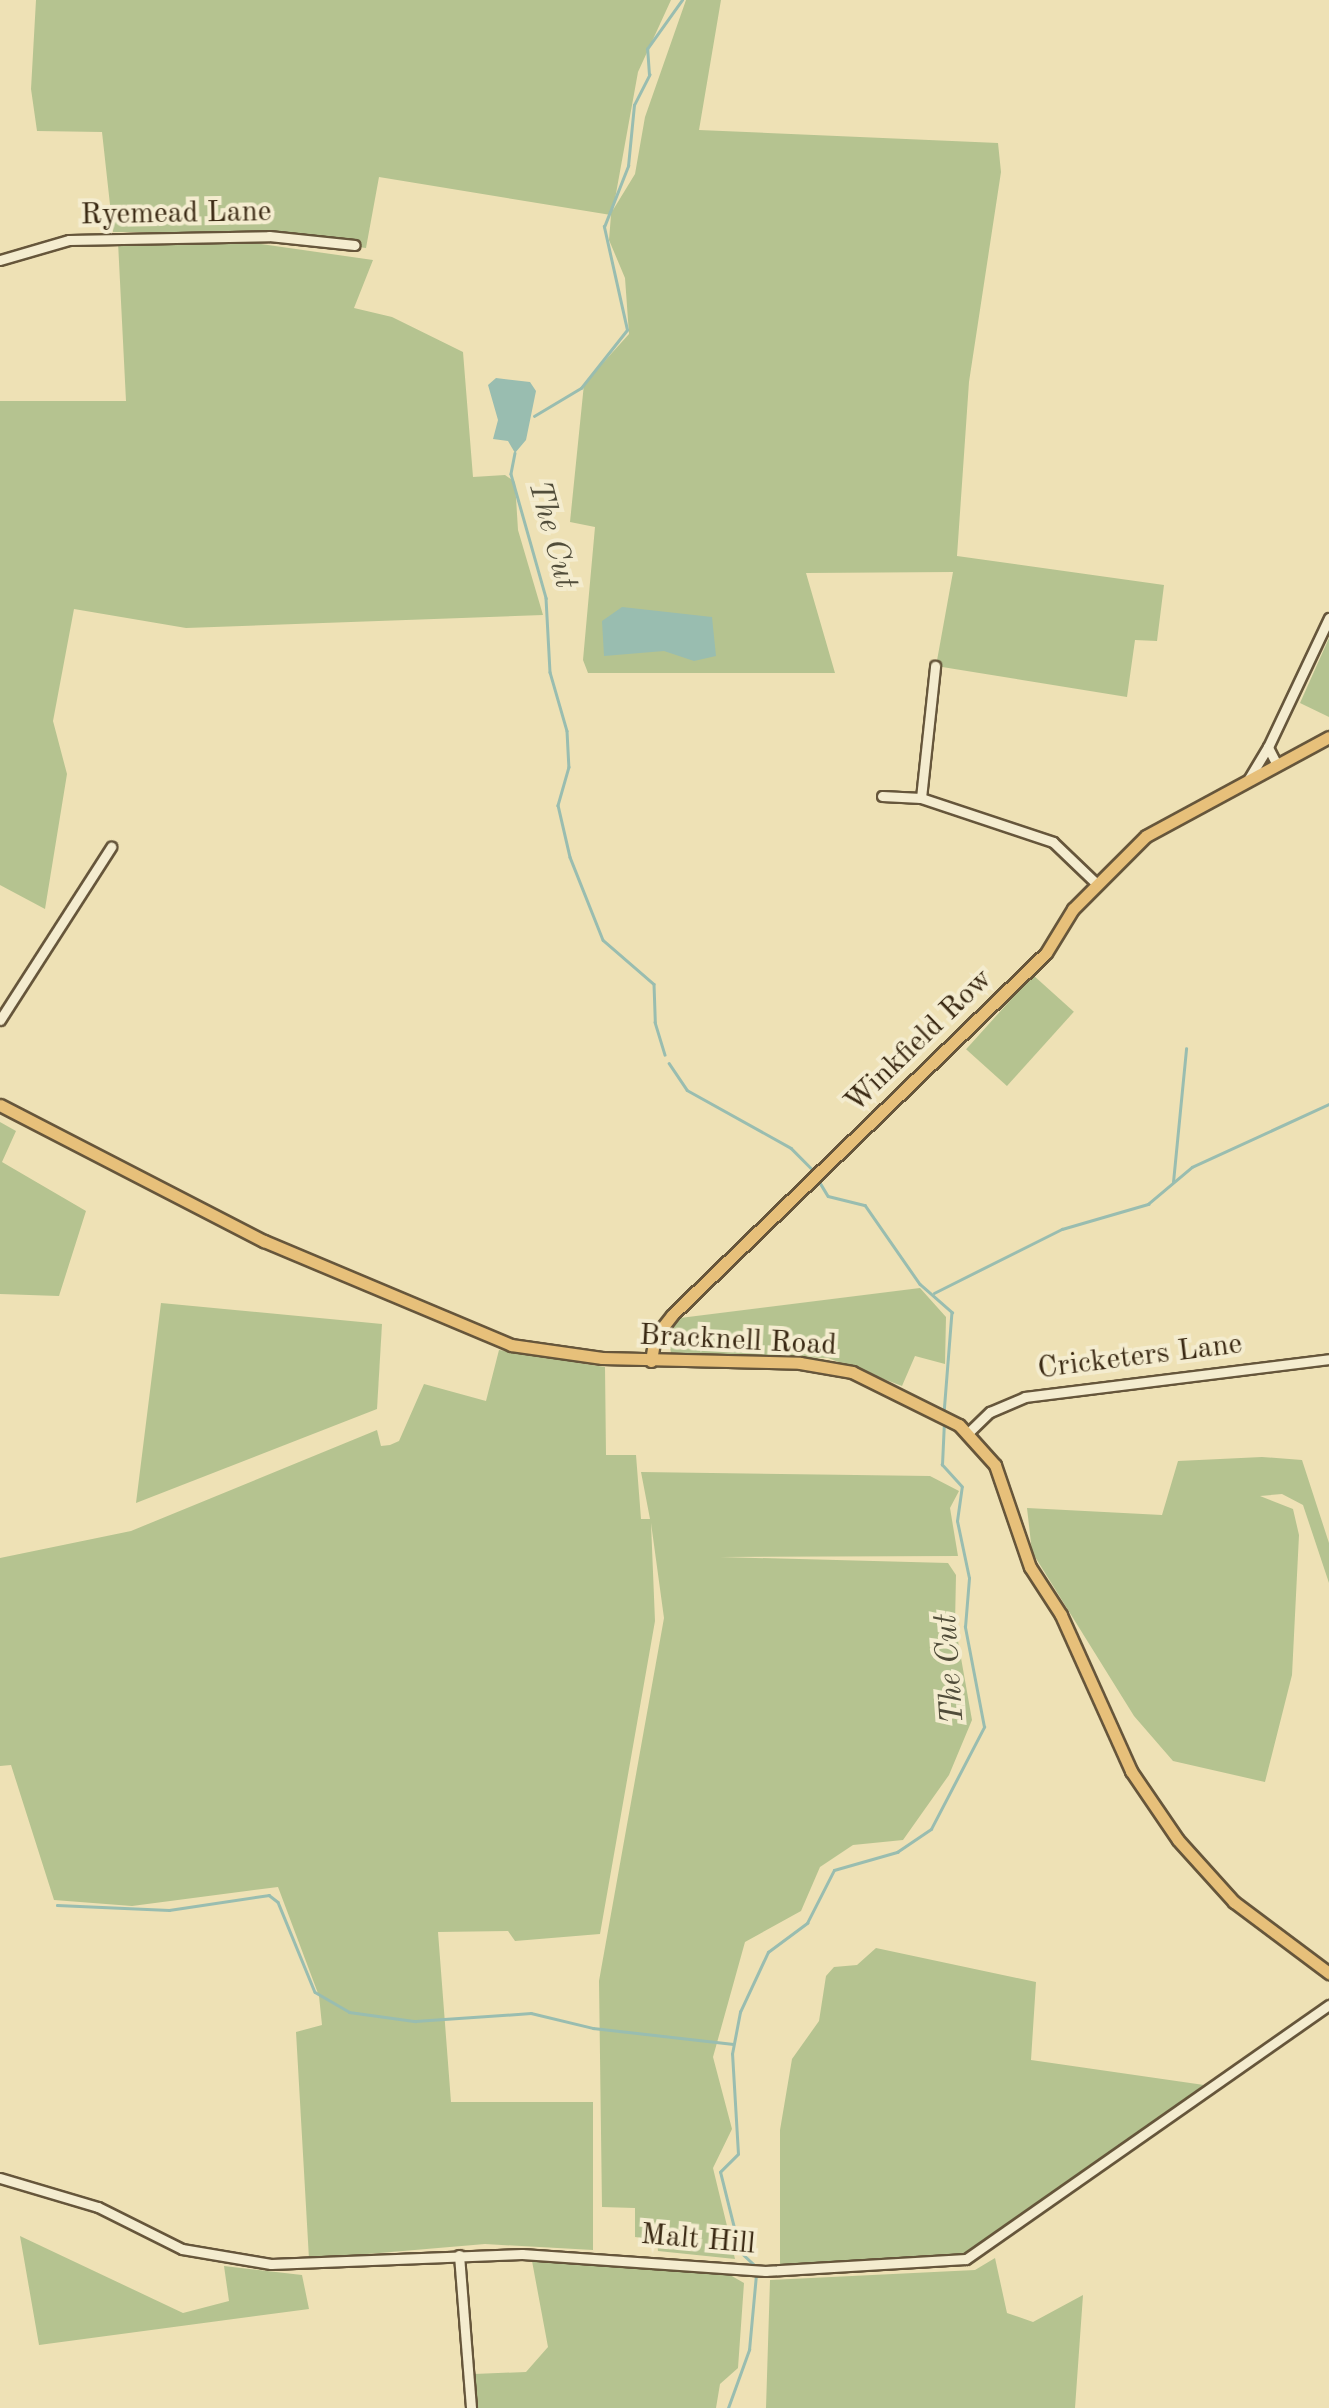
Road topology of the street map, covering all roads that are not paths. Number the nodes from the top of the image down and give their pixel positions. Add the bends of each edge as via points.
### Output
1 (355, 245) dead end
2 (0, 260) edge
3 (1329, 618) edge
4 (934, 666) dead end
5 (1329, 737) edge
6 (1268, 747) junction
7 (1276, 763) junction
8 (1246, 782) junction
9 (882, 796) dead end
10 (921, 798) junction
11 (111, 847) dead end
12 (1097, 884) junction
13 (0, 1020) edge
14 (0, 1105) edge
15 (1329, 1359) edge
16 (651, 1361) junction
17 (969, 1432) junction
18 (1329, 1972) edge
19 (1329, 2005) edge
20 (0, 2178) edge
21 (459, 2255) junction
22 (471, 2408) edge

1 - 2 street, Ryemead Lane via 269,236 69,240
3 - 6 street, Winkfield Row
4 - 10 street
5 - 7 main road, Winkfield Row
6 - 7 street
6 - 8 street, Winkfield Row
7 - 8 main road, Winkfield Row
8 - 12 main road, Winkfield Row via 1146,836
9 - 10 street
10 - 12 street via 1053,842
11 - 13 street
12 - 16 main road, Winkfield Row via 1046,953 672,1315 655,1337
14 - 16 main road, Bracknell Road via 264,1240 452,1324 511,1345
15 - 17 street, Cricketers Lane via 1025,1397 990,1412
16 - 17 main road, Bracknell Road via 800,1363 852,1372
17 - 18 main road, Bracknell Road via 995,1464 1030,1567 1060,1614 1131,1771 1178,1840 1234,1902
19 - 21 street, Malt Hill via 966,2259 756,2270 598,2256
20 - 21 street, Malt Hill via 98,2208 162,2242 236,2261 310,2267
21 - 22 street

